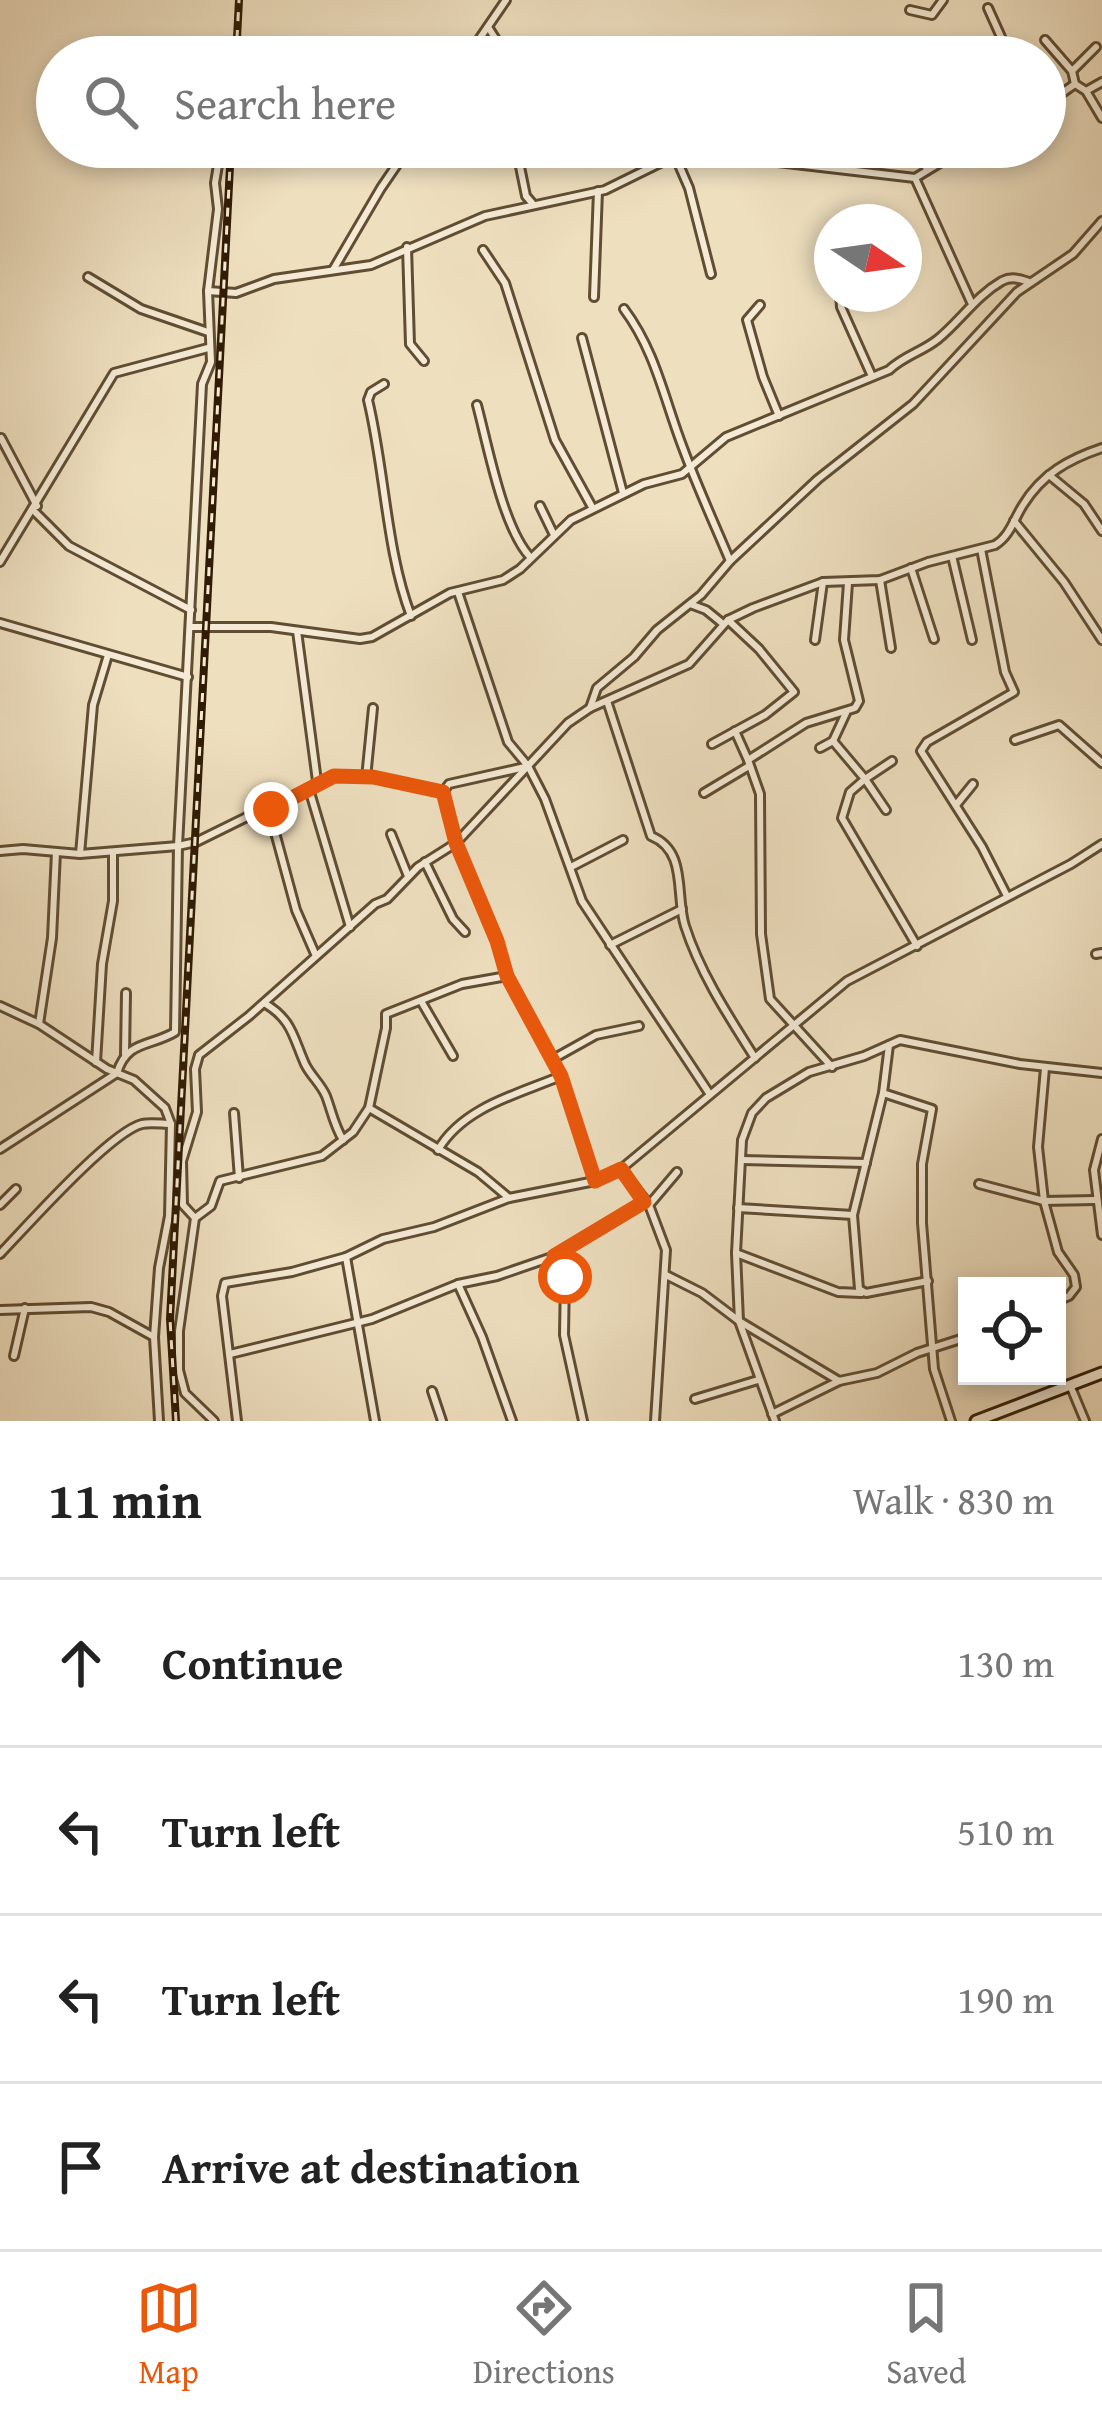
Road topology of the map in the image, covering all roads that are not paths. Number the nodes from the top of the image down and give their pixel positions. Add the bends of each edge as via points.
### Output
1 (506, 0) edge
2 (943, 0) edge
3 (988, 8) dead end
4 (910, 10) dead end
5 (488, 27) junction
6 (481, 36) edge
7 (493, 36) edge
8 (1001, 36) edge
9 (1096, 47) dead end
10 (1066, 64) edge
11 (1072, 71) junction
12 (1102, 82) edge
13 (1075, 84) junction
14 (1066, 90) edge
15 (1086, 91) junction
16 (1102, 118) edge
17 (218, 168) edge
18 (394, 168) edge
19 (522, 168) edge
20 (653, 168) edge
21 (680, 168) edge
22 (829, 168) edge
23 (930, 168) edge
24 (927, 170) joint
25 (915, 178) junction
26 (597, 192) junction
27 (532, 203) junction
28 (1102, 221) edge
29 (407, 247) junction
30 (483, 250) dead end
31 (333, 270) junction
32 (711, 274) dead end
33 (88, 277) dead end
34 (1030, 283) junction
35 (208, 291) junction
36 (594, 297) dead end
37 (971, 302) junction
38 (760, 305) dead end
39 (624, 309) dead end
40 (843, 312) edge
41 (208, 332) junction
42 (582, 338) dead end
43 (208, 348) junction
44 (424, 361) dead end
45 (871, 374) junction
46 (384, 384) dead end
47 (477, 405) dead end
48 (779, 416) junction
49 (1, 438) edge
50 (1102, 448) edge
51 (692, 467) junction
52 (1049, 475) junction
53 (623, 493) junction
54 (540, 506) dead end
55 (592, 507) junction
56 (35, 508) junction
57 (1014, 521) junction
58 (1102, 531) edge
59 (553, 533) junction
60 (981, 549) junction
61 (952, 556) junction
62 (531, 558) junction
63 (730, 561) junction
64 (0, 562) edge
65 (911, 568) junction
66 (880, 580) junction
67 (823, 582) junction
68 (848, 582) junction
69 (457, 590) junction
70 (690, 604) junction
71 (191, 610) junction
72 (411, 616) junction
73 (726, 622) junction
74 (0, 623) edge
75 (190, 627) junction
76 (297, 632) junction
77 (934, 639) dead end
78 (815, 640) dead end
79 (972, 640) dead end
80 (1102, 640) edge
81 (891, 648) dead end
82 (109, 655) junction
83 (188, 677) junction
84 (607, 701) junction
85 (373, 708) dead end
86 (590, 708) junction
87 (846, 712) junction
88 (736, 731) junction
89 (1015, 740) dead end
90 (833, 741) junction
91 (712, 744) dead end
92 (820, 748) dead end
93 (892, 760) dead end
94 (748, 763) junction
95 (1102, 764) edge
96 (528, 766) junction
97 (366, 778) junction
98 (865, 779) junction
99 (317, 781) junction
100 (973, 784) dead end
101 (309, 789) junction
102 (443, 792) junction
103 (704, 793) dead end
104 (956, 805) junction
105 (886, 810) dead end
106 (270, 814) junction
107 (391, 834) dead end
108 (623, 840) dead end
109 (456, 843) junction
110 (1102, 844) edge
111 (178, 846) junction
112 (0, 851) edge
113 (56, 852) junction
114 (112, 853) junction
115 (80, 854) junction
116 (425, 862) junction
117 (571, 867) junction
118 (408, 876) junction
119 (1007, 896) junction
120 (682, 910) junction
121 (350, 927) junction
122 (464, 932) dead end
123 (610, 945) junction
124 (917, 946) junction
125 (316, 956) junction
126 (507, 976) junction
127 (126, 993) dead end
128 (422, 1001) junction
129 (264, 1003) junction
130 (0, 1006) edge
131 (39, 1024) junction
132 (796, 1024) junction
133 (639, 1026) dead end
134 (890, 1045) junction
135 (125, 1054) junction
136 (453, 1056) dead end
137 (755, 1058) junction
138 (553, 1059) junction
139 (96, 1062) junction
140 (832, 1067) junction
141 (1045, 1068) junction
142 (1102, 1072) edge
143 (117, 1073) junction
144 (561, 1076) junction
145 (710, 1093) junction
146 (883, 1094) junction
147 (369, 1108) junction
148 (234, 1113) dead end
149 (171, 1124) junction
150 (1102, 1139) edge
151 (344, 1140) junction
152 (0, 1149) edge
153 (438, 1151) junction
154 (742, 1160) junction
155 (866, 1163) junction
156 (621, 1169) junction
157 (677, 1172) dead end
158 (239, 1178) junction
159 (595, 1181) junction
160 (980, 1184) dead end
161 (16, 1189) dead end
162 (509, 1198) junction
163 (1095, 1200) junction
164 (1044, 1201) junction
165 (0, 1204) edge
166 (646, 1204) junction
167 (738, 1208) junction
168 (853, 1215) junction
169 (196, 1218) junction
170 (1102, 1235) edge
171 (0, 1253) edge
172 (736, 1253) junction
173 (554, 1256) junction
174 (346, 1257) junction
175 (666, 1275) junction
176 (928, 1282) junction
177 (458, 1284) junction
178 (861, 1293) junction
179 (1066, 1296) edge
180 (25, 1308) junction
181 (0, 1310) edge
182 (739, 1321) junction
183 (357, 1324) junction
184 (154, 1337) junction
185 (958, 1340) edge
186 (932, 1349) junction
187 (230, 1354) junction
188 (14, 1356) dead end
189 (1102, 1373) edge
190 (758, 1380) junction
191 (839, 1381) junction
192 (1070, 1385) junction
193 (432, 1391) dead end
194 (695, 1399) dead end
195 (1010, 1408) junction
196 (774, 1417) edge
197 (159, 1421) edge
198 (214, 1421) edge
199 (237, 1421) edge
200 (375, 1421) edge
201 (442, 1421) edge
202 (512, 1421) edge
203 (583, 1421) edge
204 (655, 1421) edge
205 (951, 1421) edge
206 (976, 1421) edge
207 (1015, 1421) edge
208 (1085, 1421) edge

1 - 5 street
2 - 4 street via 932,15
3 - 8 street
5 - 6 street
5 - 7 street
9 - 11 street
10 - 11 street
11 - 13 street
12 - 15 street
13 - 14 street
13 - 15 street
15 - 16 street
17 - 35 street
18 - 31 street
19 - 27 street
20 - 26 street
21 - 32 street
22 - 25 street
23 - 24 street
24 - 25 street
25 - 37 street
26 - 27 street
26 - 36 street
27 - 29 street
28 - 34 street via 1073,254
29 - 31 street via 370,265
29 - 44 street via 410,344
30 - 55 street via 505,283 555,440
31 - 35 street via 236,293
33 - 41 street via 141,309
34 - 37 street via 1009,278
34 - 63 street via 913,404
35 - 41 street
37 - 45 street via 928,346
38 - 48 street via 747,320
39 - 51 street via 660,374
40 - 45 street
41 - 43 street
42 - 53 street
43 - 56 street via 114,373
43 - 71 street
45 - 48 street
46 - 72 street via 368,400 395,574
47 - 62 street via 495,477
48 - 51 street via 714,443
49 - 56 street
50 - 52 street
51 - 53 street
51 - 63 street
52 - 57 street
52 - 58 street
53 - 55 street
54 - 59 street
55 - 59 street
56 - 64 street
56 - 71 street via 69,546
57 - 60 street via 1004,540
57 - 80 street
59 - 62 street
60 - 61 street
60 - 104 street via 1014,692 921,747
61 - 65 street
61 - 79 street
62 - 69 street via 502,580
63 - 70 street
65 - 66 street
65 - 77 street
66 - 68 street
66 - 81 street
67 - 68 street
67 - 73 street
67 - 78 street
68 - 87 street via 844,640 859,701
69 - 72 street
69 - 96 street via 508,742
70 - 73 street
70 - 86 street via 597,688
71 - 75 street
72 - 76 street via 360,639
73 - 84 street via 689,664
73 - 88 street via 794,692
74 - 82 street
75 - 76 street
75 - 83 street
76 - 99 street
82 - 83 street
82 - 115 street via 93,705
83 - 111 street
84 - 86 street
84 - 120 street via 651,836 675,858
85 - 97 street
86 - 96 street
87 - 90 street
87 - 94 street via 818,717
88 - 91 street
88 - 94 street
89 - 95 street via 1059,725
90 - 92 street
90 - 98 street
93 - 98 street
94 - 103 street
94 - 132 street via 760,794 768,990
96 - 102 street
96 - 109 street
96 - 117 street
97 - 99 street
97 - 102 street
98 - 105 street
98 - 124 street via 850,792 842,818
99 - 101 street
100 - 104 street
101 - 106 street
101 - 121 street
102 - 109 street
104 - 119 street
106 - 111 street via 262,809
106 - 125 street
107 - 118 street
108 - 117 street
109 - 116 street
109 - 126 street
110 - 119 street
111 - 114 street
111 - 135 street via 175,1032
112 - 113 street
113 - 115 street
113 - 131 street
114 - 115 street
114 - 139 street
116 - 118 street
116 - 122 street
117 - 123 street
118 - 121 street
119 - 124 street
120 - 123 street
120 - 137 street via 713,988
121 - 125 street
123 - 145 street
124 - 132 street via 847,981
125 - 129 street
126 - 128 street
126 - 138 street
127 - 135 street
128 - 136 street
128 - 147 street via 386,1014
129 - 151 street via 295,1032
129 - 169 street via 196,1060 197,1112 182,1168 183,1205
130 - 131 street
131 - 139 street
132 - 137 street
132 - 140 street
133 - 138 street via 596,1035
134 - 140 street
134 - 141 street via 900,1040
134 - 146 street
135 - 143 street
137 - 145 street
138 - 144 street
139 - 143 street
140 - 154 street via 766,1098 746,1125
141 - 142 street
141 - 164 street via 1038,1147
143 - 149 street via 143,1087
143 - 152 street
144 - 153 street via 478,1111
144 - 159 street
145 - 156 street
146 - 155 street
146 - 176 street via 932,1108 922,1165
147 - 151 street
147 - 153 street
148 - 158 street
149 - 171 street via 128,1131
149 - 184 street
150 - 163 street
151 - 158 street via 322,1156
153 - 162 street
154 - 155 street
154 - 167 street
155 - 168 street
156 - 159 street
156 - 166 street
157 - 166 street
158 - 169 street via 220,1180 211,1206
159 - 162 street
160 - 164 street
161 - 165 street
162 - 174 street
163 - 164 street
163 - 170 street
164 - 179 street via 1075,1280
166 - 173 street
166 - 175 street via 664,1241
167 - 168 street
167 - 172 street
168 - 178 street
169 - 198 street via 179,1370 185,1393
172 - 178 street via 838,1292
172 - 182 street
173 - 177 street
173 - 203 street via 565,1277 564,1335
174 - 183 street
174 - 187 street via 225,1283
175 - 182 street
175 - 204 street
176 - 178 street
176 - 186 street
177 - 183 street
177 - 202 street
180 - 181 street
180 - 184 street via 91,1307
180 - 188 street
182 - 190 street
182 - 191 street
183 - 187 street
183 - 200 street
184 - 197 street
185 - 186 street
186 - 191 street
186 - 205 street
187 - 199 street
189 - 192 main road
190 - 194 street
190 - 196 street
191 - 196 street
192 - 195 main road
192 - 208 street
193 - 201 street
195 - 206 main road
195 - 207 street

